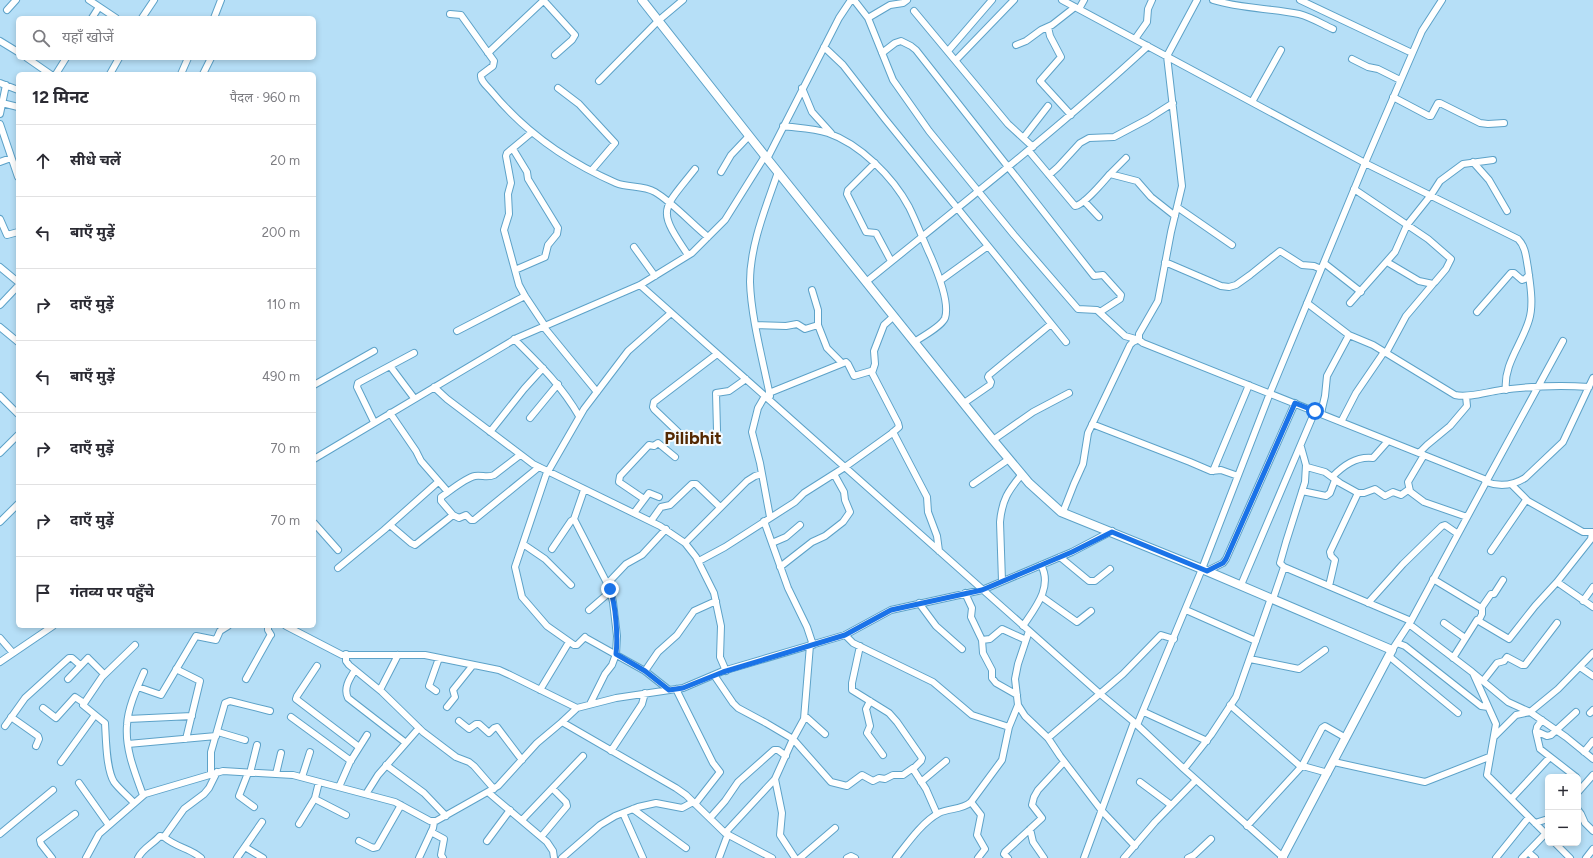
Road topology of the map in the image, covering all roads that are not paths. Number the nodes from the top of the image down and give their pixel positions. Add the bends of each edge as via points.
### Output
1 (16, 0) edge
2 (89, 0) edge
3 (154, 0) edge
4 (221, 0) edge
5 (642, 0) edge
6 (683, 0) edge
7 (851, 0) edge
8 (854, 0) edge
9 (907, 0) edge
10 (992, 0) edge
11 (1014, 0) edge
12 (1062, 0) edge
13 (1084, 0) edge
14 (1152, 0) edge
15 (1196, 0) edge
16 (1214, 0) edge
17 (1300, 0) edge
18 (1442, 0) edge
19 (546, 1) edge
20 (99, 7) junction
21 (1077, 8) junction
22 (7, 10) dead end
23 (914, 11) dead end
24 (450, 14) dead end
25 (93, 16) edge
26 (113, 16) edge
27 (143, 16) edge
28 (215, 16) edge
29 (868, 18) junction
30 (658, 21) junction
31 (1048, 27) junction
32 (1333, 29) dead end
33 (1135, 39) junction
34 (0, 40) edge
35 (1016, 45) dead end
36 (1148, 46) junction
37 (824, 47) junction
38 (1281, 50) dead end
39 (16, 51) edge
40 (948, 51) junction
41 (488, 53) junction
42 (882, 53) junction
43 (1412, 53) junction
44 (554, 55) dead end
45 (1167, 56) junction
46 (1352, 59) dead end
47 (30, 60) edge
48 (65, 60) edge
49 (118, 60) edge
50 (187, 60) edge
51 (210, 60) edge
52 (956, 60) junction
53 (47, 72) edge
54 (57, 72) edge
55 (111, 72) edge
56 (182, 72) edge
57 (204, 72) edge
58 (599, 80) dead end
59 (1400, 80) junction
60 (3, 84) edge
61 (558, 88) dead end
62 (802, 88) junction
63 (16, 89) edge
64 (1393, 97) junction
65 (1252, 102) junction
66 (1173, 103) junction
67 (2, 104) junction
68 (1048, 106) dead end
69 (16, 107) edge
70 (0, 114) edge
71 (1072, 115) junction
72 (1504, 123) dead end
73 (0, 124) edge
74 (783, 126) junction
75 (531, 133) junction
76 (833, 135) junction
77 (749, 136) junction
78 (1024, 137) junction
79 (513, 149) junction
80 (1031, 149) junction
81 (766, 157) junction
82 (11, 158) junction
83 (1126, 158) dead end
84 (1493, 160) dead end
85 (0, 162) edge
86 (1365, 162) junction
87 (1473, 162) junction
88 (875, 164) junction
89 (1008, 168) junction
90 (695, 169) dead end
91 (592, 170) junction
92 (16, 172) edge
93 (721, 172) dead end
94 (778, 172) junction
95 (1110, 174) junction
96 (1049, 176) junction
97 (1354, 189) junction
98 (978, 191) junction
99 (1431, 195) junction
100 (1084, 201) junction
101 (668, 203) junction
102 (1177, 207) junction
103 (957, 208) junction
104 (1507, 211) dead end
105 (1175, 216) junction
106 (1099, 217) dead end
107 (0, 219) edge
108 (1407, 225) junction
109 (16, 233) edge
110 (708, 237) junction
111 (921, 237) junction
112 (1232, 245) dead end
113 (988, 246) junction
114 (634, 247) dead end
115 (688, 255) junction
116 (891, 261) junction
117 (1165, 262) junction
118 (1387, 262) junction
119 (1322, 266) junction
120 (0, 267) edge
121 (515, 270) junction
122 (1529, 275) junction
123 (655, 276) junction
124 (16, 280) edge
125 (941, 280) junction
126 (866, 282) junction
127 (1433, 284) junction
128 (640, 285) junction
129 (16, 288) edge
130 (812, 290) dead end
131 (1361, 292) junction
132 (524, 294) junction
133 (1307, 303) junction
134 (1350, 303) dead end
135 (0, 305) edge
136 (1100, 312) junction
137 (1477, 312) dead end
138 (671, 313) junction
139 (894, 316) junction
140 (1050, 324) junction
141 (756, 325) junction
142 (818, 325) junction
143 (544, 326) junction
144 (0, 327) edge
145 (457, 331) dead end
146 (1349, 335) junction
147 (514, 339) junction
148 (16, 340) edge
149 (1139, 340) junction
150 (1563, 341) dead end
151 (914, 342) junction
152 (1066, 342) dead end
153 (374, 351) dead end
154 (1385, 352) junction
155 (414, 353) dead end
156 (717, 354) junction
157 (842, 363) junction
158 (390, 366) junction
159 (543, 368) junction
160 (872, 373) junction
161 (1593, 378) edge
162 (746, 379) junction
163 (316, 384) edge
164 (558, 384) junction
165 (1250, 385) junction
166 (1538, 386) junction
167 (434, 387) junction
168 (1589, 387) junction
169 (1506, 390) junction
170 (597, 392) junction
171 (1069, 393) dead end
172 (1270, 393) junction
173 (767, 394) junction
174 (0, 396) edge
175 (1466, 396) junction
176 (414, 398) junction
177 (1295, 403) junction
178 (964, 404) junction
179 (16, 412) edge
180 (1318, 412) junction
181 (390, 413) junction
182 (580, 416) junction
183 (530, 418) dead end
184 (374, 422) junction
185 (1341, 422) junction
186 (1092, 424) junction
187 (717, 430) dead end
188 (490, 432) junction
189 (678, 432) dead end
190 (893, 432) junction
191 (16, 438) edge
192 (993, 440) junction
193 (1388, 441) junction
194 (1301, 446) junction
195 (0, 453) edge
196 (520, 454) junction
197 (1422, 454) junction
198 (675, 457) dead end
199 (316, 458) edge
200 (1009, 459) junction
201 (539, 467) junction
202 (845, 467) junction
203 (1307, 467) junction
204 (1213, 471) junction
205 (548, 472) junction
206 (762, 474) junction
207 (834, 474) junction
208 (1022, 474) junction
209 (1238, 476) junction
210 (1334, 479) junction
211 (438, 482) junction
212 (1486, 482) junction
213 (973, 484) dead end
214 (1511, 484) junction
215 (584, 490) junction
216 (1302, 491) junction
217 (1410, 491) junction
218 (448, 492) junction
219 (1358, 493) junction
220 (659, 497) dead end
221 (644, 500) junction
222 (1526, 500) junction
223 (16, 506) edge
224 (720, 507) junction
225 (1063, 512) junction
226 (634, 514) junction
227 (453, 515) junction
228 (770, 517) junction
229 (1467, 517) junction
230 (574, 519) junction
231 (764, 521) junction
232 (0, 522) edge
233 (651, 522) junction
234 (316, 525) edge
235 (390, 525) junction
236 (800, 526) dead end
237 (666, 529) junction
238 (1112, 532) junction
239 (1458, 534) junction
240 (1592, 534) edge
241 (685, 543) junction
242 (772, 543) junction
243 (523, 544) junction
244 (552, 549) dead end
245 (338, 550) dead end
246 (939, 551) junction
247 (1491, 551) dead end
248 (1060, 557) junction
249 (699, 561) junction
250 (1042, 565) junction
251 (780, 567) junction
252 (1284, 567) junction
253 (338, 568) dead end
254 (1110, 569) dead end
255 (1205, 570) junction
256 (1433, 579) junction
257 (1503, 580) dead end
258 (1002, 581) junction
259 (1557, 582) junction
260 (608, 584) junction
261 (571, 585) dead end
262 (1241, 585) junction
263 (1329, 586) junction
264 (1593, 587) edge
265 (982, 590) junction
266 (611, 591) junction
267 (965, 594) junction
268 (1042, 597) junction
269 (1272, 598) junction
270 (716, 601) junction
271 (1583, 601) junction
272 (1368, 603) junction
273 (919, 604) junction
274 (1593, 607) edge
275 (1481, 608) junction
276 (589, 610) dead end
277 (1186, 610) junction
278 (1091, 611) dead end
279 (1478, 620) junction
280 (1410, 622) junction
281 (1444, 623) dead end
282 (1557, 624) dead end
283 (1023, 626) junction
284 (50, 628) edge
285 (225, 628) edge
286 (268, 628) edge
287 (290, 628) edge
288 (1029, 631) junction
289 (845, 635) junction
290 (0, 638) edge
291 (1465, 638) junction
292 (1174, 639) junction
293 (982, 640) junction
294 (1026, 640) junction
295 (1256, 641) junction
296 (569, 642) junction
297 (135, 644) dead end
298 (812, 645) junction
299 (860, 646) junction
300 (962, 649) dead end
301 (1325, 650) dead end
302 (1393, 650) junction
303 (13, 653) junction
304 (1593, 653) edge
305 (346, 654) junction
306 (616, 654) junction
307 (398, 655) junction
308 (439, 658) junction
309 (1454, 658) junction
310 (1250, 659) junction
311 (0, 662) edge
312 (473, 665) junction
313 (80, 666) junction
314 (317, 666) dead end
315 (1580, 667) junction
316 (176, 669) junction
317 (355, 670) junction
318 (645, 671) junction
319 (726, 671) junction
320 (144, 672) dead end
321 (1472, 672) junction
322 (104, 674) junction
323 (714, 675) junction
324 (1593, 676) edge
325 (68, 679) dead end
326 (246, 679) dead end
327 (1483, 682) junction
328 (138, 687) junction
329 (676, 689) junction
330 (380, 690) junction
331 (540, 690) junction
332 (669, 690) junction
333 (436, 691) dead end
334 (645, 693) junction
335 (1099, 693) junction
336 (1017, 695) junction
337 (870, 701) junction
338 (84, 703) junction
339 (590, 704) junction
340 (1018, 705) junction
341 (1230, 705) junction
342 (446, 707) dead end
343 (1488, 707) junction
344 (43, 708) dead end
345 (577, 708) junction
346 (270, 711) dead end
347 (1144, 712) junction
348 (1530, 712) junction
349 (1576, 712) dead end
350 (1458, 713) dead end
351 (95, 715) junction
352 (192, 716) junction
353 (805, 716) junction
354 (11, 717) junction
355 (291, 717) dead end
356 (128, 719) junction
357 (1542, 720) junction
358 (459, 721) dead end
359 (562, 722) junction
360 (1136, 723) junction
361 (5, 726) dead end
362 (1009, 727) junction
363 (419, 728) junction
364 (1557, 730) junction
365 (1536, 731) junction
366 (217, 734) junction
367 (825, 734) dead end
368 (367, 735) dead end
369 (1048, 738) junction
370 (1346, 738) junction
371 (1493, 738) junction
372 (186, 739) junction
373 (793, 739) junction
374 (245, 740) dead end
375 (1207, 741) junction
376 (1593, 741) edge
377 (406, 743) junction
378 (128, 744) junction
379 (257, 745) dead end
380 (36, 746) dead end
381 (359, 747) junction
382 (611, 751) junction
383 (310, 752) dead end
384 (1584, 752) junction
385 (281, 753) dead end
386 (883, 755) dead end
387 (583, 756) dead end
388 (786, 756) junction
389 (1550, 757) junction
390 (1489, 758) junction
391 (1593, 759) edge
392 (522, 760) junction
393 (351, 761) junction
394 (946, 761) dead end
395 (61, 762) dead end
396 (1064, 762) junction
397 (1334, 762) junction
398 (386, 765) junction
399 (1302, 766) junction
400 (913, 768) junction
401 (1184, 770) junction
402 (214, 773) junction
403 (249, 773) junction
404 (1328, 773) junction
405 (276, 774) junction
406 (1572, 774) edge
407 (1593, 775) edge
408 (302, 777) junction
409 (775, 779) junction
410 (1196, 780) junction
411 (1581, 781) edge
412 (319, 782) junction
413 (921, 782) junction
414 (1140, 782) dead end
415 (79, 783) dead end
416 (1585, 784) junction
417 (339, 787) junction
418 (553, 789) junction
419 (1581, 789) edge
420 (53, 790) dead end
421 (492, 791) junction
422 (366, 794) junction
423 (143, 795) junction
424 (315, 799) junction
425 (1511, 799) junction
426 (971, 802) junction
427 (134, 803) junction
428 (694, 803) junction
429 (401, 805) junction
430 (1171, 805) junction
431 (254, 807) dead end
432 (633, 809) junction
433 (510, 810) junction
434 (1102, 811) junction
435 (623, 813) junction
436 (75, 814) dead end
437 (937, 814) junction
438 (1581, 814) edge
439 (346, 815) dead end
440 (446, 816) junction
441 (1529, 817) junction
442 (710, 818) junction
443 (522, 820) junction
444 (1545, 820) edge
445 (262, 822) dead end
446 (434, 822) junction
447 (1535, 823) junction
448 (108, 824) junction
449 (299, 824) dead end
450 (1247, 826) junction
451 (835, 828) dead end
452 (1030, 829) junction
453 (1593, 831) edge
454 (431, 832) junction
455 (726, 833) junction
456 (1545, 833) edge
457 (0, 834) edge
458 (164, 837) junction
459 (541, 837) junction
460 (1545, 837) edge
461 (1211, 839) dead end
462 (359, 841) dead end
463 (487, 841) dead end
464 (1135, 846) junction
465 (1558, 846) edge
466 (245, 847) junction
467 (686, 848) dead end
468 (1593, 849) edge
469 (1528, 852) junction
470 (1192, 857) edge
471 (52, 858) edge
472 (86, 858) edge
473 (138, 858) edge
474 (201, 858) edge
475 (237, 858) edge
476 (263, 858) edge
477 (419, 858) edge
478 (443, 858) edge
479 (554, 858) edge
480 (562, 858) edge
481 (643, 858) edge
482 (719, 858) edge
483 (772, 858) edge
484 (795, 858) edge
485 (800, 858) edge
486 (847, 858) edge
487 (855, 858) edge
488 (896, 858) edge
489 (978, 858) edge
490 (1008, 858) edge
491 (1044, 858) edge
492 (1084, 858) edge
493 (1124, 858) edge
494 (1283, 858) edge
495 (1497, 858) edge
496 (1522, 858) edge
497 (1535, 858) edge
498 (1570, 858) edge
499 (1586, 858) edge

1 - 22 street
2 - 20 street
3 - 27 street
4 - 28 street
5 - 30 main road
6 - 30 street
7 - 37 street
8 - 29 street
9 - 29 street via 890,5
10 - 40 street
11 - 52 street
12 - 21 street
13 - 21 street
14 - 33 street via 1147,22
15 - 45 street
16 - 32 street via 1299,14
17 - 43 street
18 - 43 street via 1422,31
19 - 41 street
19 - 44 street via 575,35
20 - 25 street
20 - 26 street
21 - 31 street
21 - 33 street
23 - 40 street
24 - 41 street via 461,15
29 - 42 street
30 - 58 street
30 - 77 main road
31 - 35 street
31 - 71 street via 1061,57 1040,81
33 - 36 street
34 - 39 street
36 - 45 street
36 - 71 street
37 - 62 street
37 - 103 street via 843,65
38 - 65 street
40 - 52 street
41 - 75 street via 494,63 481,75 481,79
42 - 89 street via 898,41 911,46
42 - 98 street via 897,87
43 - 59 street
45 - 65 street
45 - 66 street
46 - 59 street
47 - 53 street
48 - 54 street
49 - 55 street
50 - 56 street
51 - 57 street
52 - 78 street via 1008,124
59 - 64 street
60 - 63 street
60 - 67 street
61 - 91 street via 579,104 614,143
62 - 74 street
62 - 76 street via 812,112
64 - 72 street via 1429,116 1440,103 1480,123
64 - 86 street
65 - 86 street
66 - 96 street via 1114,137 1089,138 1080,143
66 - 102 street via 1182,186
67 - 69 street
67 - 70 street
68 - 78 street
71 - 80 street
73 - 82 street
74 - 76 street
74 - 81 street
75 - 79 street
75 - 91 street
76 - 88 street
77 - 81 main road
77 - 93 street via 731,155
78 - 80 street
79 - 121 street via 506,156 511,183 508,194 509,214 504,230
79 - 121 street via 527,172 528,180 558,228 557,234 548,245 545,257
80 - 89 street
80 - 96 street
81 - 94 main road
81 - 110 street via 726,220
82 - 85 street
82 - 92 street
83 - 95 street
84 - 87 street
86 - 97 street
86 - 99 street
87 - 99 street via 1463,164 1440,181
87 - 104 street via 1489,180
88 - 111 street via 889,177 908,205
88 - 116 street via 847,194 866,232 876,232
89 - 98 street
89 - 136 street via 1094,276 1103,275 1121,295 1120,299
90 - 101 street
91 - 101 street via 617,183 652,191
94 - 126 main road
94 - 141 street via 752,260 751,300
95 - 100 street
95 - 105 street via 1137,181 1151,197
96 - 100 street via 1074,206
97 - 108 street
97 - 119 street
98 - 103 street
98 - 136 street via 1076,308
99 - 108 street
99 - 122 street via 1518,239 1524,246
100 - 106 street
101 - 110 street
101 - 115 street via 668,224
102 - 105 street
102 - 112 street
103 - 111 street
103 - 113 street
105 - 117 street
107 - 109 street via 7,235
108 - 118 street via 1399,246
108 - 127 street via 1451,259
110 - 115 street
111 - 116 street
111 - 125 street
113 - 125 street
113 - 140 street
114 - 123 street
115 - 123 street
116 - 126 street
117 - 119 street via 1225,287 1236,285 1280,251 1302,265
117 - 149 street via 1158,301 1139,334
118 - 127 street via 1419,281
118 - 131 street
119 - 131 street
119 - 133 street
120 - 124 street
121 - 132 street
122 - 137 street via 1522,280 1514,273 1511,274
122 - 169 street via 1529,320 1505,376
123 - 128 street
125 - 151 street via 946,316 940,324
126 - 139 main road
127 - 154 street via 1406,316
128 - 138 street
128 - 143 street
129 - 135 street
130 - 142 street via 818,310
131 - 134 street
132 - 143 street
132 - 145 street
133 - 146 street
133 - 172 street
136 - 149 street via 1125,336
138 - 156 street
138 - 170 street via 628,351
139 - 151 main road
139 - 160 street via 884,325 874,351 875,364
140 - 152 street
140 - 178 street via 989,375 990,385
141 - 142 street via 797,324 802,329
141 - 173 street
142 - 157 street via 827,348
143 - 147 street
143 - 170 street
144 - 148 street
146 - 154 street
146 - 180 street via 1326,376 1325,396
147 - 159 street
147 - 167 street
149 - 165 street
149 - 186 street via 1131,343
150 - 166 street
151 - 178 main road
153 - 163 street
154 - 175 street via 1455,395
154 - 185 street via 1356,392
155 - 158 street
156 - 162 street
156 - 189 street via 654,402 654,409
157 - 160 street via 848,364 854,376 869,370
157 - 173 street
158 - 176 street
158 - 184 street via 357,385
159 - 164 street
159 - 188 street
160 - 190 street via 898,422 898,428
161 - 168 street
162 - 173 street
162 - 187 street via 729,391 716,393
164 - 182 street
164 - 183 street
165 - 172 street
165 - 204 street
166 - 168 street
166 - 169 street
166 - 212 street
167 - 176 street
167 - 188 street
168 - 214 street via 1563,442 1525,478
169 - 175 street
170 - 182 street
171 - 192 street via 1033,412
172 - 177 street
172 - 209 street
173 - 202 street via 771,402
173 - 206 street via 758,408 752,432
174 - 179 street
175 - 197 street via 1467,406 1450,426 1427,444
176 - 181 street
177 - 180 street
177 - 255 street via 1226,559 1223,563
178 - 192 main road
180 - 185 street
180 - 194 street
181 - 184 street
181 - 211 street
182 - 205 street
184 - 199 street
185 - 193 street
186 - 204 street
186 - 225 street via 1087,437 1083,464
188 - 196 street
190 - 202 street
190 - 246 street via 927,497 928,512 937,536
191 - 195 street
192 - 200 main road
193 - 197 street
193 - 210 street via 1373,458 1350,462 1339,470
194 - 203 street
194 - 262 street
196 - 201 street
196 - 218 street via 494,475 472,477
197 - 212 street
197 - 217 street via 1408,482
198 - 221 street via 658,443 654,446 649,445 620,476 619,482
200 - 208 main road
200 - 213 street
201 - 205 street
201 - 227 street via 474,520 466,515 459,518
202 - 207 street
202 - 246 street
203 - 210 street via 1325,472
203 - 216 street
204 - 209 street via 1221,470
205 - 215 street
205 - 243 street
206 - 224 street via 747,481
206 - 228 street
207 - 228 street
207 - 251 street via 844,492 844,499 850,512 848,517
208 - 225 main road
208 - 258 street via 1005,497 1000,512
209 - 255 street
210 - 216 street via 1330,493 1326,496
210 - 219 street
211 - 218 street
211 - 235 street
212 - 214 street via 1496,485
212 - 229 street
214 - 222 street
215 - 226 street
215 - 230 street
216 - 252 street via 1280,563
217 - 219 street via 1407,490 1400,495 1393,492 1385,496 1374,489
217 - 229 street via 1424,502
218 - 227 street via 441,497 441,501
219 - 263 street via 1330,552 1335,560
220 - 221 street via 649,493
221 - 226 street
222 - 240 street via 1583,532
222 - 247 street
223 - 232 street
224 - 233 street via 696,484 692,484 670,505 661,507
224 - 241 street
225 - 238 main road
226 - 233 street
227 - 235 street via 416,545
228 - 231 street
229 - 239 street
230 - 244 street via 570,521
230 - 260 street
231 - 242 street
231 - 249 street
233 - 237 street
234 - 245 street
235 - 253 street
236 - 242 street via 786,537
237 - 241 street
237 - 260 street via 642,555 626,564
238 - 248 street
238 - 255 main road
239 - 256 street
239 - 272 street via 1445,525 1442,526
240 - 259 street via 1591,540
241 - 249 street
242 - 251 street
243 - 261 street via 544,559
243 - 296 street via 515,568 522,597 547,626
246 - 265 street
248 - 250 street
248 - 254 street via 1089,581 1095,581
249 - 270 street via 712,586
250 - 258 street
250 - 268 street via 1046,577
251 - 298 street via 807,627
252 - 263 street
252 - 269 street
255 - 262 main road
255 - 277 street
256 - 275 street
256 - 280 street
257 - 275 street
258 - 265 street
259 - 271 street
259 - 279 street via 1509,639
260 - 266 street
262 - 269 main road
263 - 272 street
264 - 271 street
265 - 267 street
265 - 283 street
266 - 276 street
266 - 306 street via 617,636
267 - 273 street
267 - 293 street via 972,608 971,617
268 - 278 street via 1074,622
268 - 283 street
269 - 295 street
269 - 302 main road
270 - 318 street via 694,611 677,635 658,652
270 - 319 street via 720,626 720,657
271 - 274 street
272 - 280 street
273 - 289 street via 891,610
273 - 300 street via 936,626
275 - 279 street via 1482,614
277 - 292 street
277 - 295 street
279 - 291 street
280 - 302 street
280 - 309 street
281 - 291 street
282 - 327 street via 1525,665 1507,657 1497,663
283 - 288 street
284 - 303 street
285 - 316 street via 220,631 216,640 196,636
286 - 326 street via 270,636
287 - 305 street via 342,655
288 - 294 street
288 - 335 street
289 - 298 street
289 - 299 street
290 - 303 street
291 - 309 street
292 - 335 street via 1161,635 1123,674
292 - 347 street
293 - 294 street via 990,638 1002,629
293 - 336 street via 982,654 991,667 994,681
294 - 336 street via 1015,679
295 - 310 street
296 - 306 street via 576,645 584,637
296 - 331 street
297 - 322 street
298 - 319 street
298 - 353 street
299 - 337 street via 851,687 855,693
299 - 362 street via 933,682 972,715
301 - 310 street via 1299,669
302 - 343 street via 1405,646 1481,706
302 - 350 street
302 - 370 main road
303 - 311 street
304 - 315 street
305 - 307 street
305 - 317 street via 346,661
306 - 318 street
306 - 339 street
307 - 308 street
307 - 330 street
308 - 312 street
308 - 333 street via 428,686
309 - 321 street
310 - 341 street
312 - 331 street via 505,672
312 - 342 street via 453,690 455,697
313 - 322 street via 88,658
313 - 325 street
313 - 354 street via 69,658 25,698
314 - 381 street via 296,699
315 - 324 street
315 - 348 street
316 - 328 street via 161,695
316 - 352 street via 200,681
317 - 330 street
317 - 377 street via 348,682 348,698
318 - 332 street
319 - 323 street
320 - 328 street
321 - 327 street
321 - 343 street
322 - 338 street
323 - 329 street
323 - 373 street via 738,708
327 - 348 street via 1508,702
328 - 356 street
329 - 332 street
329 - 428 street via 712,763 720,772
330 - 363 street
331 - 345 street
332 - 334 street
334 - 339 street
334 - 382 street via 642,704
335 - 360 street
335 - 369 street
336 - 340 street
337 - 386 street via 866,709 870,726 867,733
337 - 400 street via 893,717 922,758
338 - 344 street via 75,697 56,718
338 - 351 street via 84,707
339 - 345 street
340 - 362 street
340 - 369 street via 1025,716
341 - 375 street
341 - 399 street
343 - 371 street via 1496,724
345 - 359 street
346 - 366 street via 227,702
347 - 360 street
347 - 375 street
348 - 357 street
348 - 371 street via 1516,715
349 - 364 street
351 - 395 street
351 - 427 street via 105,723 105,741 114,781
352 - 356 street
352 - 372 street
353 - 367 street
353 - 373 street
354 - 361 street
354 - 380 street via 38,736
355 - 393 street
356 - 378 street
357 - 364 street
357 - 365 street
358 - 392 street via 469,729 479,724 488,733 496,727 499,728
359 - 382 street
359 - 392 street
360 - 401 street
360 - 434 street
362 - 426 street via 1000,765
363 - 377 street
363 - 421 street via 456,757 474,766
364 - 365 street via 1549,736
364 - 384 street
365 - 389 street via 1539,747
366 - 372 street
366 - 374 street
366 - 402 street via 211,752
368 - 381 street
369 - 396 street
370 - 397 main road
370 - 399 street via 1323,727
371 - 390 street
372 - 378 street
373 - 388 street
373 - 400 street via 832,782 845,786 861,775 873,782 878,778 901,776
375 - 401 street
376 - 384 street
377 - 398 street
378 - 423 street
379 - 403 street
381 - 393 street
382 - 428 street via 676,788
383 - 408 street
384 - 391 street
385 - 405 street
387 - 418 street
388 - 409 street
388 - 442 street via 774,750 738,782
389 - 406 street
389 - 425 street
390 - 397 street via 1426,782
390 - 425 street via 1487,775
392 - 421 street
393 - 417 street
394 - 413 street
396 - 434 street
396 - 452 street via 1035,793 1032,805 1042,818
397 - 404 main road
398 - 422 street
398 - 440 street via 424,794
399 - 404 street
399 - 450 street
400 - 413 street
401 - 410 street
402 - 403 street
402 - 423 street
402 - 458 street via 210,788 184,809
403 - 405 street
403 - 431 street via 239,796
404 - 494 main road
405 - 408 street
407 - 416 street
408 - 412 street
409 - 455 street
409 - 484 street via 782,813 780,835
410 - 430 street
410 - 450 street
411 - 416 street
412 - 417 street
412 - 424 street
413 - 437 street
414 - 430 street
415 - 448 street
416 - 419 street
417 - 422 street
418 - 443 street
418 - 459 street via 567,806
420 - 457 street
421 - 433 street
421 - 440 street
422 - 429 street
423 - 427 street
424 - 439 street
424 - 449 street
425 - 441 street
426 - 437 street
426 - 489 street via 981,815 977,835 985,849
427 - 448 street
428 - 432 street via 682,808 656,803
428 - 442 street
429 - 446 street
429 - 462 street via 377,847 373,848
430 - 464 street
432 - 435 street
432 - 467 street
433 - 443 street
433 - 463 street
434 - 464 street
434 - 492 street
435 - 480 street via 600,825
435 - 481 street
436 - 471 street via 40,840
437 - 488 street via 918,831
438 - 453 street
440 - 446 street
441 - 447 street
441 - 495 street
442 - 455 street
443 - 459 street
444 - 447 street
445 - 466 street
446 - 454 street
447 - 456 street
448 - 472 street via 97,837
450 - 494 street
451 - 485 street
452 - 490 street via 1005,852
452 - 491 street via 1033,842
454 - 477 street
454 - 478 street via 444,839 441,855
455 - 482 street
455 - 483 street
458 - 473 street via 160,836 144,849
458 - 474 street
459 - 479 street via 550,846
460 - 469 street
461 - 470 street
464 - 493 street
465 - 498 street
466 - 475 street
466 - 476 street
468 - 499 street
469 - 496 street
469 - 497 street
486 - 487 street

